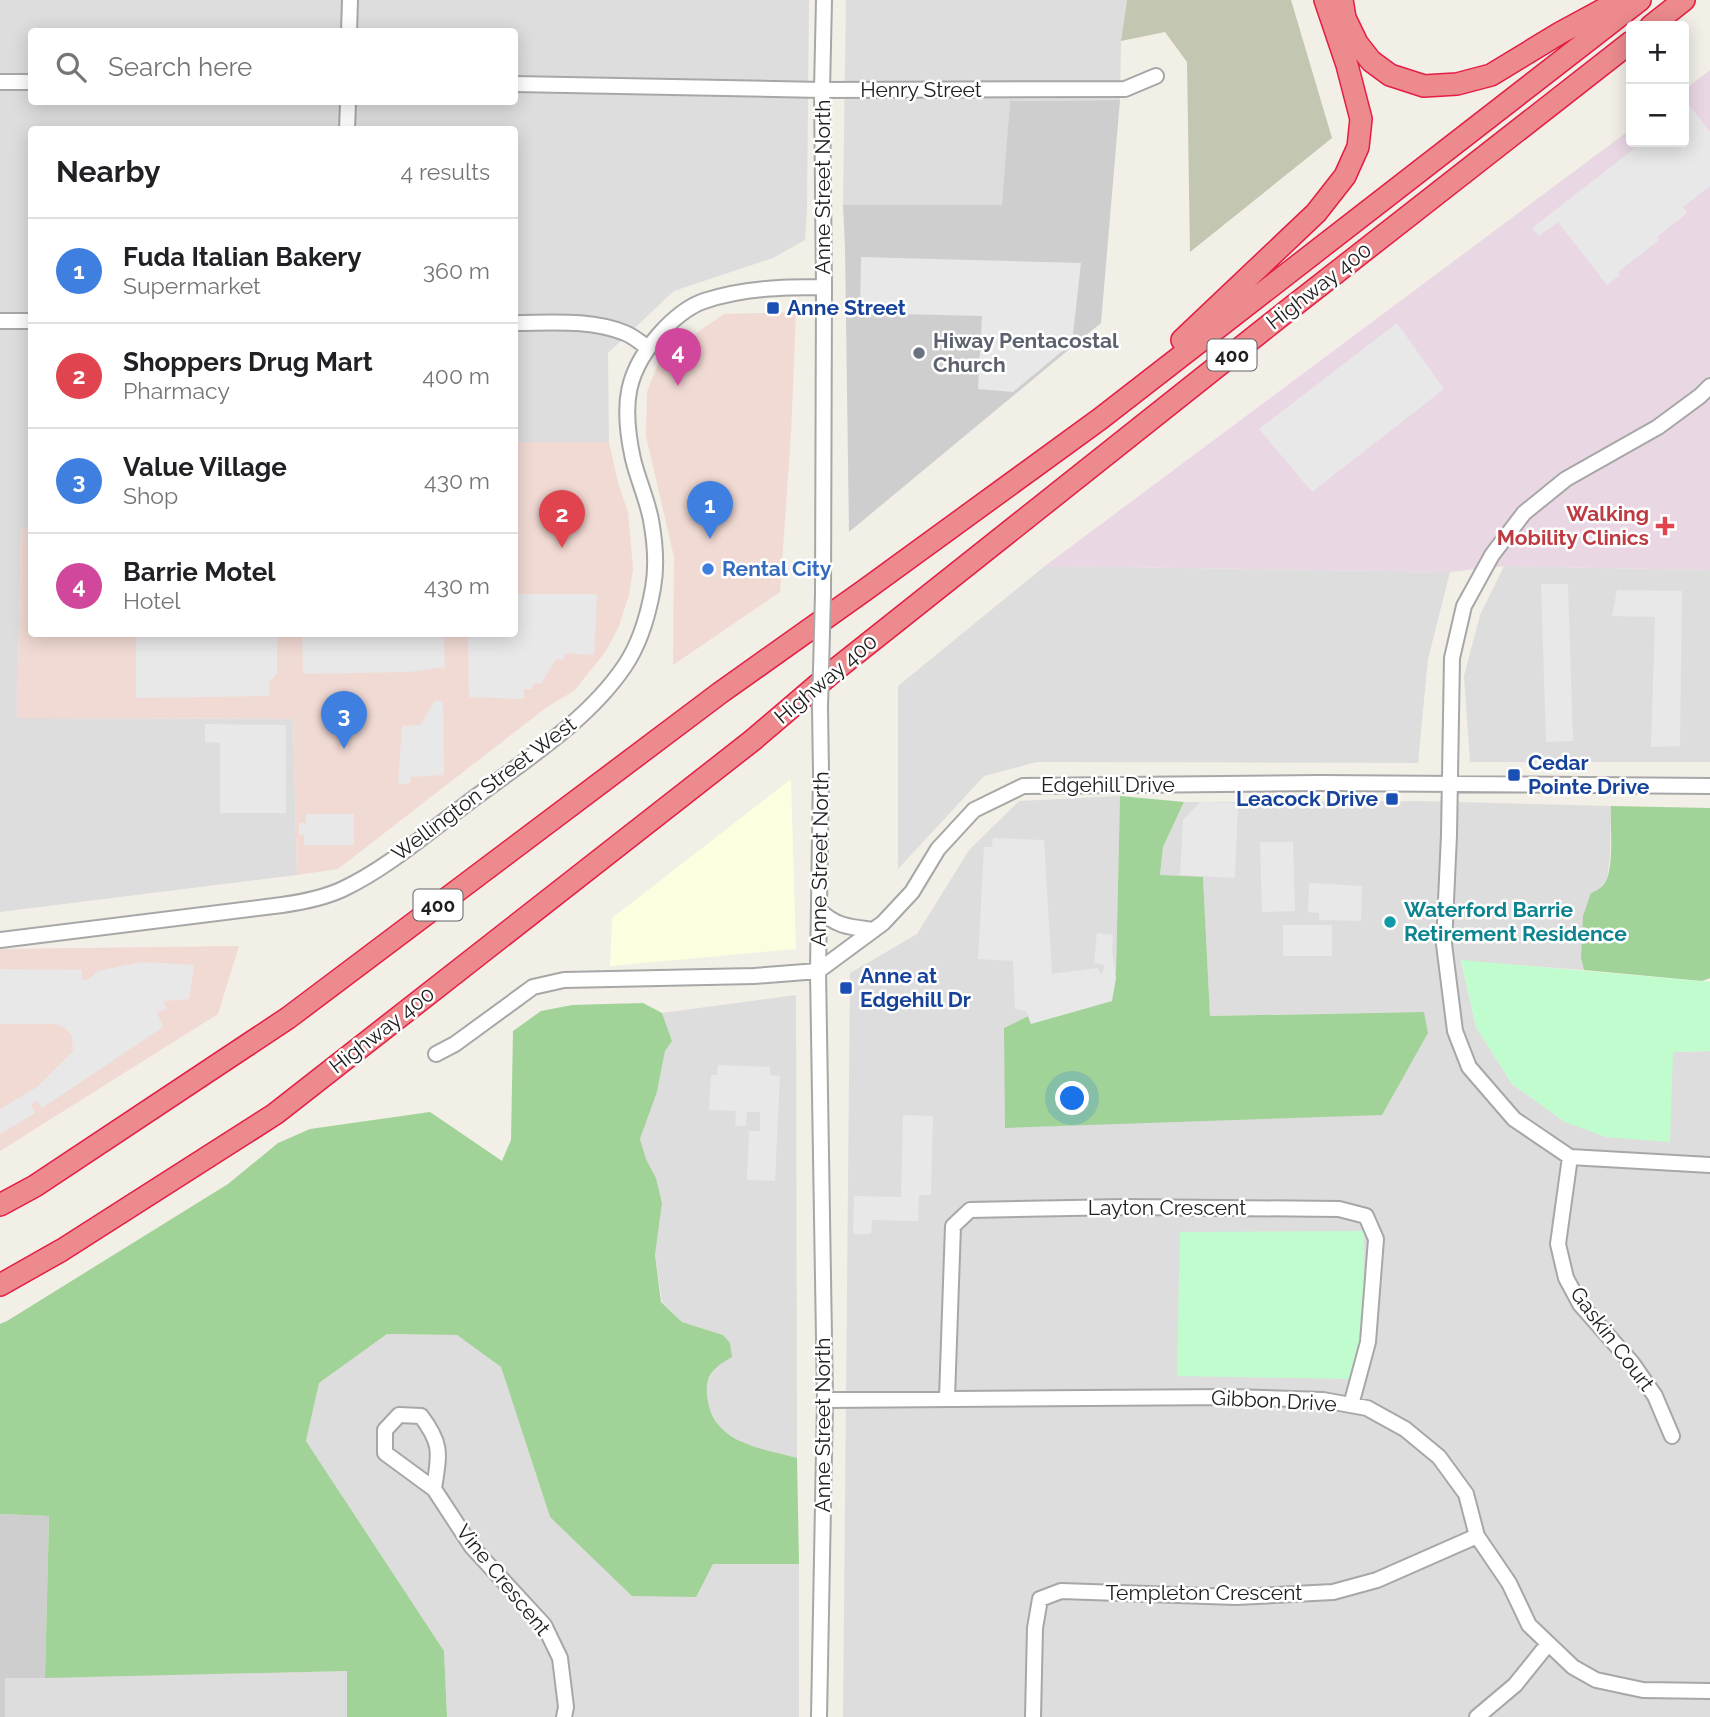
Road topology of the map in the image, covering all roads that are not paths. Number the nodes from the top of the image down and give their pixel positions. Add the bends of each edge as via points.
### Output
1 (350, 0) edge
2 (824, 0) edge
3 (1621, 0) edge
4 (1640, 0) edge
5 (1684, 0) edge
6 (1330, 2) edge
7 (1657, 21) edge
8 (349, 28) edge
9 (1626, 45) edge
10 (1156, 76) dead end
11 (0, 82) edge
12 (28, 82) edge
13 (518, 84) edge
14 (822, 90) junction
15 (348, 105) edge
16 (347, 126) edge
17 (824, 287) junction
18 (0, 321) edge
19 (28, 321) edge
20 (518, 323) edge
21 (648, 348) junction
22 (1710, 386) edge
23 (1100, 419) junction
24 (1450, 785) junction
25 (1710, 786) edge
26 (819, 910) junction
27 (874, 930) junction
28 (0, 940) edge
29 (818, 971) junction
30 (436, 1054) dead end
31 (1570, 1157) junction
32 (1710, 1165) edge
33 (0, 1205) edge
34 (0, 1285) edge
35 (947, 1398) junction
36 (825, 1400) junction
37 (1351, 1405) junction
38 (1672, 1436) dead end
39 (434, 1489) junction
40 (1477, 1536) junction
41 (1548, 1644) junction
42 (1710, 1691) edge
43 (564, 1717) edge
44 (819, 1717) edge
45 (1032, 1717) edge
46 (1477, 1717) edge

1 - 8 street
2 - 14 street, Anne Street North
3 - 6 highway via 1491,75 1424,86 1391,75 1371,61
4 - 23 highway, Highway 400 / 400
5 - 7 highway
6 - 23 highway via 1361,119 1358,147 1345,176 1316,214
9 - 34 highway, Highway 400 / 400 via 275,1114
10 - 14 street, Henry Street via 1125,89
11 - 12 street
13 - 14 street, Henry Street
14 - 17 street, Anne Street North
15 - 16 street
17 - 21 street, Wellington Street West via 754,289 701,302 682,312
17 - 26 street, Anne Street North, bridge
18 - 19 street
20 - 21 street via 602,326 626,333
21 - 28 street, Wellington Street West via 633,374 627,405 634,460 651,519 653,588 634,650 613,682 572,725 402,852 332,894 282,905
22 - 24 street via 1658,427 1566,479 1524,513 1492,555 1464,606 1452,658
23 - 33 highway, Highway 400 / 400 via 720,693 288,1018
24 - 25 street, Edgehill Drive
24 - 27 street, Edgehill Drive via 1023,786 974,810 938,849 912,892
24 - 31 street via 1444,944 1455,1031 1469,1068 1514,1119
26 - 27 street via 834,922
26 - 29 street, Anne Street North
27 - 29 street, Edgehill Drive
29 - 30 street via 564,980 533,987
29 - 36 street, Anne Street North
31 - 32 street
31 - 38 street, Gaskin Court via 1559,1244 1566,1278 1580,1304 1655,1395
35 - 36 street, Gibbon Drive
35 - 37 street, Gibbon Drive via 1231,1397
35 - 37 street, Layton Crescent via 953,1226 970,1210 1339,1209 1366,1216 1376,1240 1368,1342
36 - 44 street, Anne Street North
37 - 40 street, Gibbon Drive via 1405,1429 1438,1457 1466,1494
39 - 39 street, Vine Crescent via 439,1457 434,1433 421,1416 399,1415 384,1430 385,1453
39 - 43 street, Vine Crescent via 472,1547 544,1625 559,1658
40 - 41 street, Gibbon Drive via 1509,1583 1529,1625
40 - 45 street, Templeton Crescent via 1377,1580 1333,1592 1236,1597 1061,1591 1040,1599
41 - 42 street, Gibbon Drive via 1596,1680 1643,1690
41 - 46 street via 1515,1685

